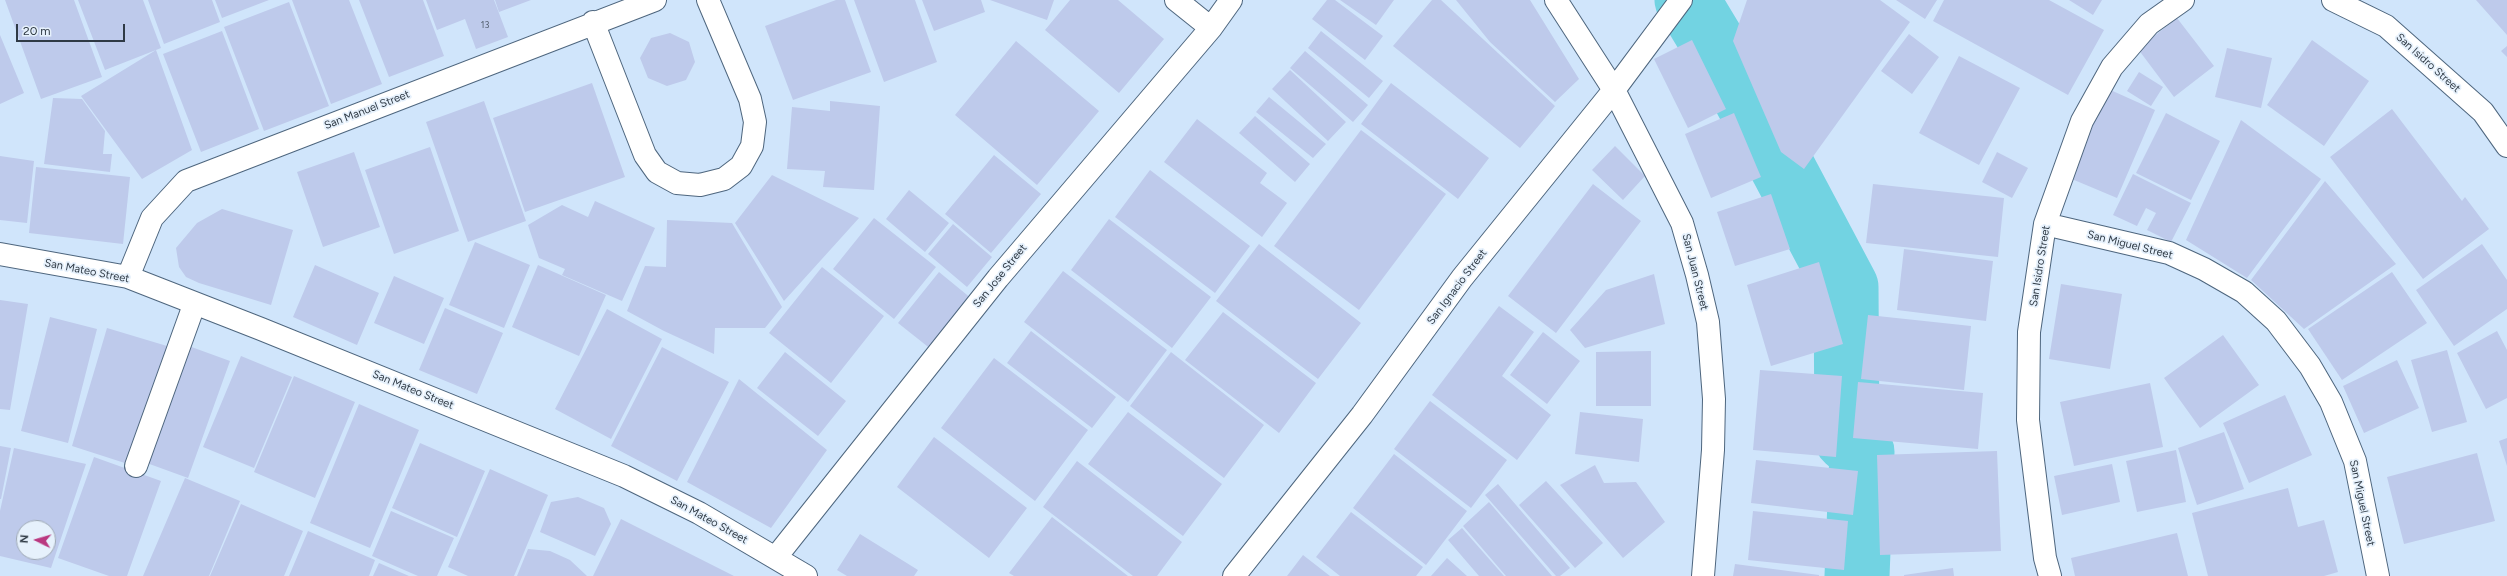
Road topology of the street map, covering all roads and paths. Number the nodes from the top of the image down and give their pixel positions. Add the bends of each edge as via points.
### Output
1 (655, 0) edge
2 (708, 0) edge
3 (1176, 0) edge
4 (1231, 0) edge
5 (1556, 0) edge
6 (2182, 0) edge
7 (2333, 0) edge
8 (1677, 6) edge
9 (593, 22) junction
10 (1211, 28) junction
11 (1614, 90) junction
12 (2507, 146) edge
13 (2046, 224) junction
14 (0, 254) edge
15 (128, 277) junction
16 (194, 305) junction
17 (136, 466) dead end
18 (776, 557) junction
19 (806, 576) edge
20 (1234, 576) edge
21 (1703, 576) edge
22 (2050, 576) edge
23 (2378, 576) edge

1 - 9 street, San Manuel Street
2 - 9 street via 750,99 754,122 752,146 741,166 724,179 700,185 677,183 657,172 645,155
3 - 10 street
4 - 10 street, San Jose Street
5 - 11 street, San Juan Street
6 - 13 street, San Isidro Street via 2149,24 2112,67 2082,121
7 - 12 street, San Isidro Street via 2386,26 2482,112
8 - 11 street, San Ignacio Street
9 - 15 street, San Manuel Street via 186,181 152,218
10 - 18 street, San Jose Street via 998,278
11 - 20 street, San Ignacio Street via 1462,278 1362,415
11 - 21 street, San Juan Street via 1682,223 1708,322 1714,399
13 - 22 street, San Isidro Street via 2029,332 2028,420
13 - 23 street, San Miguel Street via 2169,253 2244,292 2276,321 2310,366 2332,402 2355,461
14 - 15 street, San Mateo Street
15 - 16 street, San Mateo Street
16 - 17 street
16 - 18 street, San Mateo Street via 268,332 624,476 699,513
18 - 19 street, San Mateo Street

